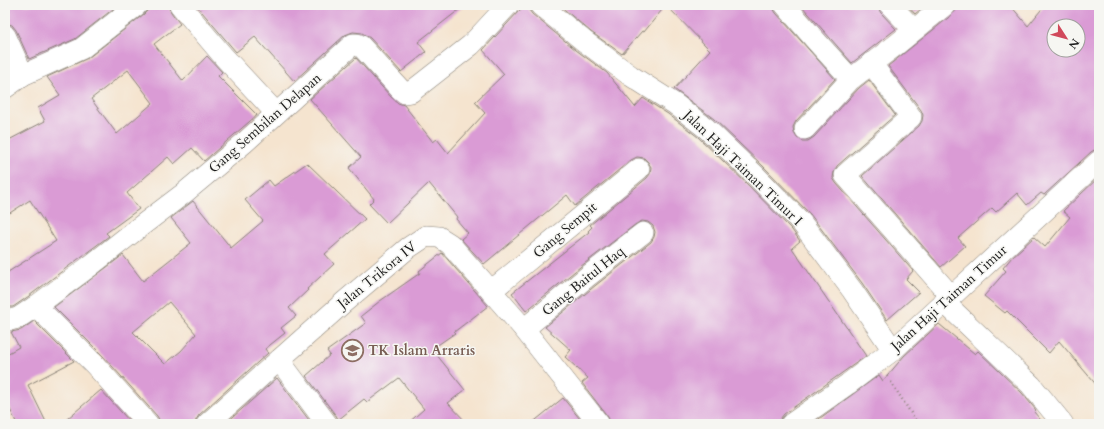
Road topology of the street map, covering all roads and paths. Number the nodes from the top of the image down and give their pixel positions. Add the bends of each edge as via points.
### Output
1 (137, 5) edge
2 (180, 5) edge
3 (508, 5) edge
4 (540, 5) edge
5 (785, 5) edge
6 (890, 5) edge
7 (945, 5) edge
8 (914, 30) junction
9 (5, 35) edge
10 (871, 63) junction
11 (23, 75) junction
12 (851, 79) junction
13 (5, 88) edge
14 (276, 113) junction
15 (805, 129) dead end
16 (1099, 161) edge
17 (639, 169) dead end
18 (643, 233) dead end
19 (491, 291) junction
20 (948, 299) junction
21 (36, 306) junction
22 (5, 319) edge
23 (524, 329) junction
24 (885, 356) junction
25 (280, 360) junction
26 (148, 424) edge
27 (207, 424) edge
28 (327, 424) edge
29 (599, 424) edge
30 (791, 424) edge
31 (918, 424) edge
32 (1063, 424) edge

1 - 11 street via 81,49
2 - 14 street
3 - 14 street, Gang Sembilan Delapan via 472,45 411,92 405,93 400,89 361,46 353,44
4 - 24 street, Jalan Haji Taiman Timur I via 584,41 706,128 776,196 826,254
5 - 12 street
6 - 8 street
7 - 8 street
8 - 10 street
9 - 11 street
10 - 12 street
10 - 20 street via 911,116 845,175
11 - 13 street
12 - 15 street
14 - 21 street, Gang Sembilan Delapan via 183,194
16 - 20 street, Jalan Haji Taiman Timur
17 - 19 street, Gang Sempit
18 - 23 street, Gang Baitul Haq
19 - 23 street, Jalan Trikora IV
19 - 25 street, Jalan Trikora IV via 450,244 439,237 426,236 343,303
20 - 24 street, Jalan Haji Taiman Timur
20 - 32 street via 1031,385
21 - 22 street, Gang Sembilan Delapan via 18,318
21 - 26 street via 94,364
23 - 29 street, Jalan Trikora IV
24 - 30 street, Jalan Haji Taiman Timur
24 - 31 path
25 - 27 street, Jalan Trikora IV
25 - 28 street

